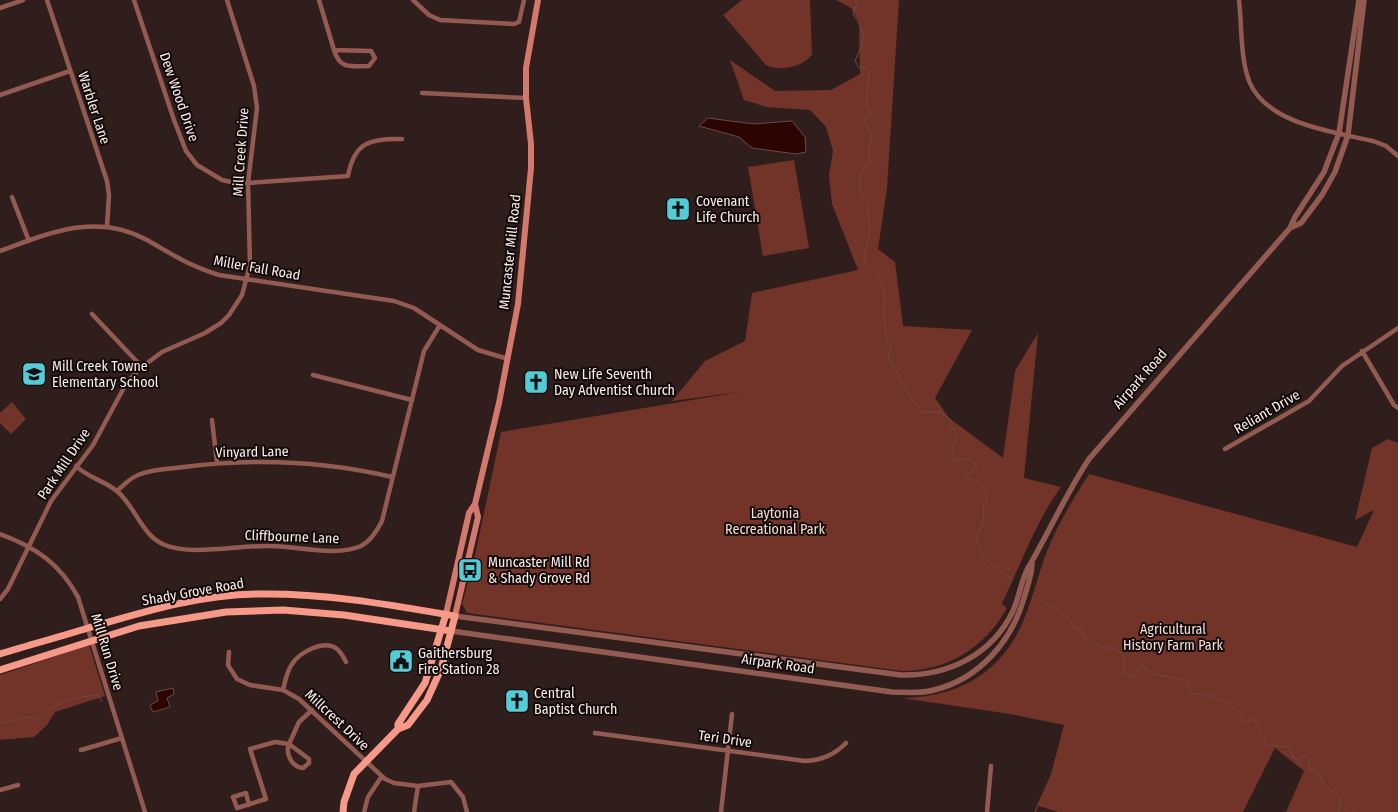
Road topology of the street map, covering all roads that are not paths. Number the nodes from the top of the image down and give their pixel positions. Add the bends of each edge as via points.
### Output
1 (23, 0) edge
2 (47, 0) edge
3 (134, 0) edge
4 (227, 0) edge
5 (319, 0) edge
6 (413, 0) edge
7 (524, 0) edge
8 (538, 0) edge
9 (1239, 0) edge
10 (1359, 0) edge
11 (1364, 0) edge
12 (0, 8) edge
13 (334, 50) junction
14 (70, 72) junction
15 (422, 93) dead end
16 (0, 95) edge
17 (526, 98) junction
18 (1339, 133) junction
19 (1348, 136) junction
20 (402, 139) dead end
21 (1397, 152) edge
22 (248, 183) junction
23 (12, 197) dead end
24 (107, 226) junction
25 (1290, 228) junction
26 (29, 240) junction
27 (0, 251) edge
28 (248, 279) junction
29 (92, 314) dead end
30 (440, 326) junction
31 (1398, 328) edge
32 (1362, 351) junction
33 (508, 359) junction
34 (142, 367) junction
35 (313, 375) dead end
36 (412, 400) junction
37 (1398, 408) edge
38 (212, 420) dead end
39 (1225, 449) dead end
40 (217, 463) junction
41 (76, 466) junction
42 (392, 477) junction
43 (117, 491) junction
44 (475, 504) junction
45 (0, 534) edge
46 (30, 546) junction
47 (1032, 564) junction
48 (0, 599) edge
49 (446, 614) junction
50 (455, 616) junction
51 (88, 628) junction
52 (441, 629) junction
53 (451, 631) junction
54 (92, 640) junction
55 (228, 652) dead end
56 (0, 654) edge
57 (346, 662) dead end
58 (0, 670) edge
59 (283, 690) junction
60 (312, 710) junction
61 (732, 714) dead end
62 (398, 729) junction
63 (595, 733) dead end
64 (122, 738) junction
65 (846, 743) dead end
66 (289, 744) junction
67 (82, 750) dead end
68 (727, 751) junction
69 (365, 761) junction
70 (991, 766) dead end
71 (382, 776) junction
72 (18, 785) dead end
73 (418, 786) junction
74 (0, 790) edge
75 (249, 805) dead end
76 (146, 812) edge
77 (343, 812) edge
78 (364, 812) edge
79 (414, 812) edge
80 (467, 812) edge
81 (721, 812) edge
82 (987, 812) edge

1 - 12 street
2 - 14 street, Warbler Lane
3 - 22 street, Dew Wood Drive via 186,151 197,166 222,180
4 - 22 street, Mill Creek Drive via 254,86 257,108
5 - 13 street
6 - 7 street via 429,15 440,20 517,24
8 - 17 main road, Muncaster Mill Road via 526,68
9 - 18 street via 1245,59 1256,92 1276,112 1290,120
10 - 18 street, Airpark Road
11 - 19 street, Airpark Road
13 - 13 street via 371,51 375,58 370,66 344,66
14 - 16 street
14 - 24 street, Warbler Lane via 107,181
15 - 17 street
17 - 33 main road, Muncaster Mill Road via 531,144 530,189 518,304
18 - 19 street
18 - 25 street, Airpark Road via 1324,172
19 - 21 street
19 - 25 street, Airpark Road via 1335,172 1322,195 1301,223
20 - 22 street, Dew Wood Drive via 374,140 360,148 351,159 348,176
22 - 28 street, Mill Creek Drive
23 - 26 street
24 - 26 street, Miller Fall Road via 77,226
24 - 28 street, Miller Fall Road via 138,235 191,266 219,275
25 - 47 street, Airpark Road via 1089,459 1066,495
26 - 27 street, Miller Fall Road
28 - 30 street, Miller Fall Road via 394,301 414,308
28 - 34 street, Park Mill Drive via 236,306 220,323 205,333 172,346
29 - 34 street
30 - 33 street, Miller Fall Road via 478,350
30 - 36 street, Cliffbourne Lane via 424,351
31 - 32 street, Reliant Drive
32 - 37 street
32 - 39 street, Reliant Drive via 1342,366 1309,401
33 - 44 main road, Muncaster Mill Road
34 - 41 street, Park Mill Drive via 122,390 93,445
35 - 36 street
36 - 42 street, Cliffbourne Lane
38 - 40 street
40 - 42 street, Vinyard Lane via 279,461 349,467
40 - 43 street, Vinyard Lane via 139,475
41 - 43 street, Cliffbourne Lane
41 - 46 street, Park Mill Drive via 51,501
42 - 43 street, Cliffbourne Lane via 377,531 361,546 344,551 271,546 177,550 156,540 145,530
44 - 49 main road, Muncaster Mill Road via 469,513
44 - 50 main road, Muncaster Mill Road via 478,517
45 - 46 street, Mill Run Drive
46 - 48 street, Park Mill Drive
46 - 51 street, Mill Run Drive via 51,561 69,582 78,597
47 - 50 street, Airpark Road via 1008,620 993,641 960,664 927,675 871,672
47 - 53 street, Airpark Road via 1019,617 1008,637 971,674 925,692 892,692
49 - 50 main road, Shady Grove Road
49 - 51 main road, Shady Grove Road via 376,603 259,594 180,604
49 - 52 main road, Muncaster Mill Road
50 - 53 main road, Muncaster Mill Road
51 - 54 street, Mill Run Drive
51 - 56 main road, Shady Grove Road
52 - 53 main road, Shady Grove Road
52 - 54 main road, Shady Grove Road via 344,615 256,610 179,618
52 - 62 main road, Muncaster Mill Road via 425,683 398,724
53 - 62 main road, Muncaster Mill Road via 441,669 427,700 408,725
54 - 58 main road, Shady Grove Road
54 - 64 street, Mill Run Drive
55 - 59 street, Millcrest Drive via 228,665 236,679 250,685
57 - 59 street via 333,647 316,647 304,652 292,664
59 - 60 street, Millcrest Drive
60 - 66 street via 299,722
60 - 69 street, Millcrest Drive
61 - 68 street
62 - 69 main road, Muncaster Mill Road
63 - 68 street, Teri Drive
64 - 67 street
64 - 76 street, Mill Run Drive
65 - 68 street, Teri Drive via 836,753 814,761
66 - 66 street via 310,759 303,768 290,758 287,752
66 - 75 street via 275,742 250,749 266,800
68 - 81 street
69 - 71 street, Millcrest Drive
69 - 77 main road, Muncaster Mill Road via 349,785
70 - 82 street
71 - 73 street via 394,783
71 - 78 street via 368,796
72 - 74 street
73 - 79 street
73 - 80 street via 451,782 463,797

